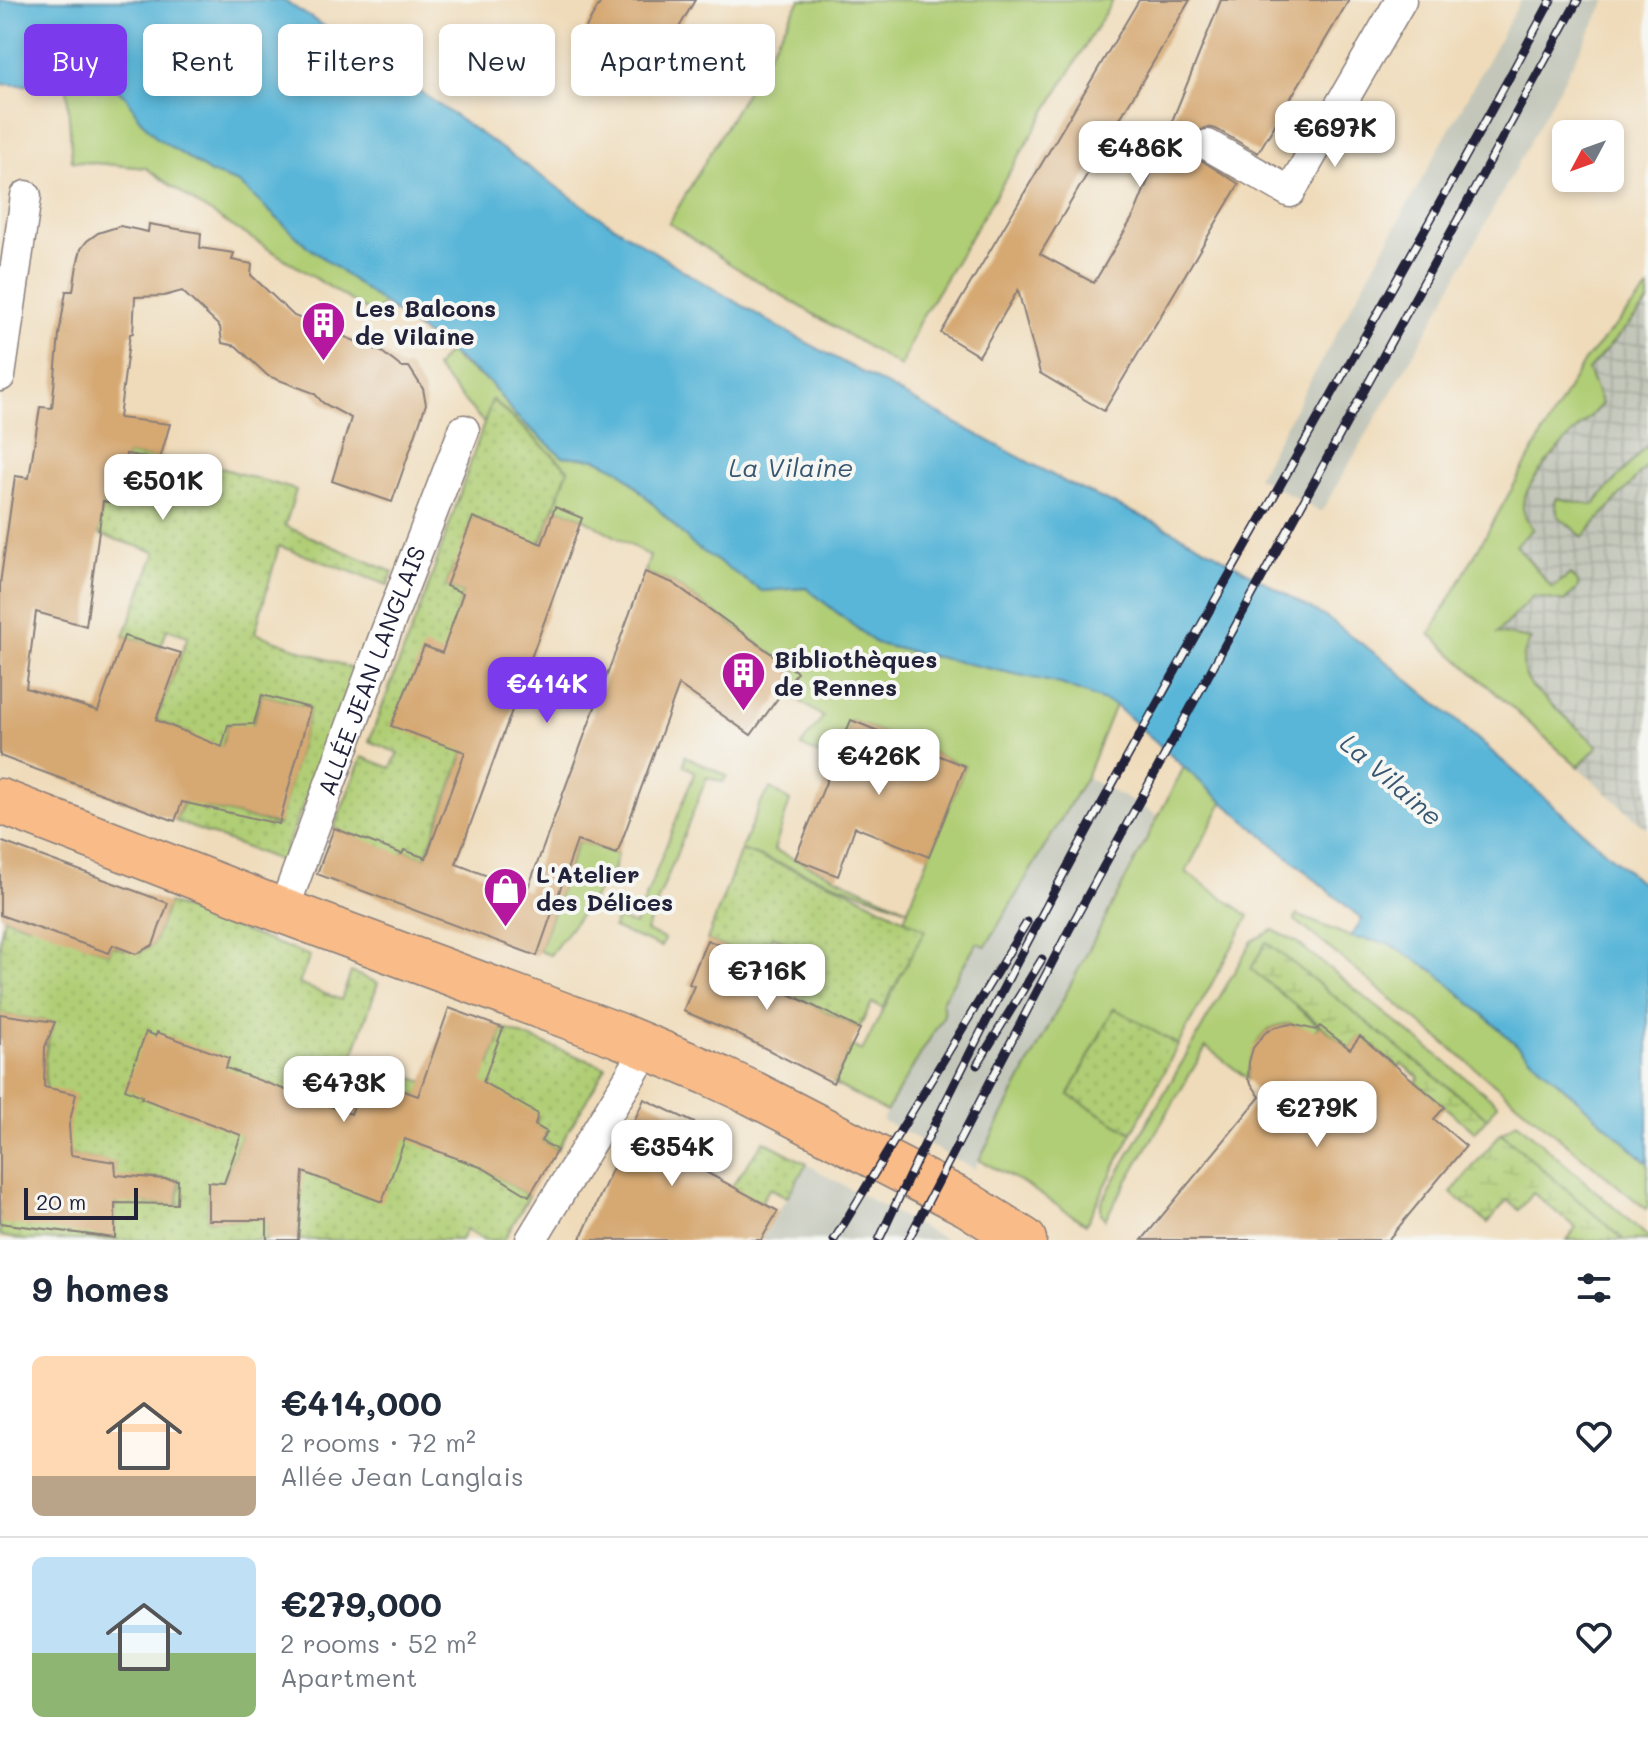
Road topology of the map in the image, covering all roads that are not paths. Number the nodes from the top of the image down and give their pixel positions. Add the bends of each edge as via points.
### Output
1 (1401, 0) edge
2 (1208, 145) dead end
3 (26, 196) dead end
4 (0, 376) edge
5 (464, 430) dead end
6 (0, 801) edge
7 (283, 911) junction
8 (648, 1047) junction
9 (531, 1240) edge
10 (1024, 1240) edge

1 - 2 street via 1290,192
3 - 4 street
5 - 7 street, ALLÉE JEAN LANGLAIS
6 - 7 main road
7 - 8 main road
8 - 9 street
8 - 10 main road via 859,1147

